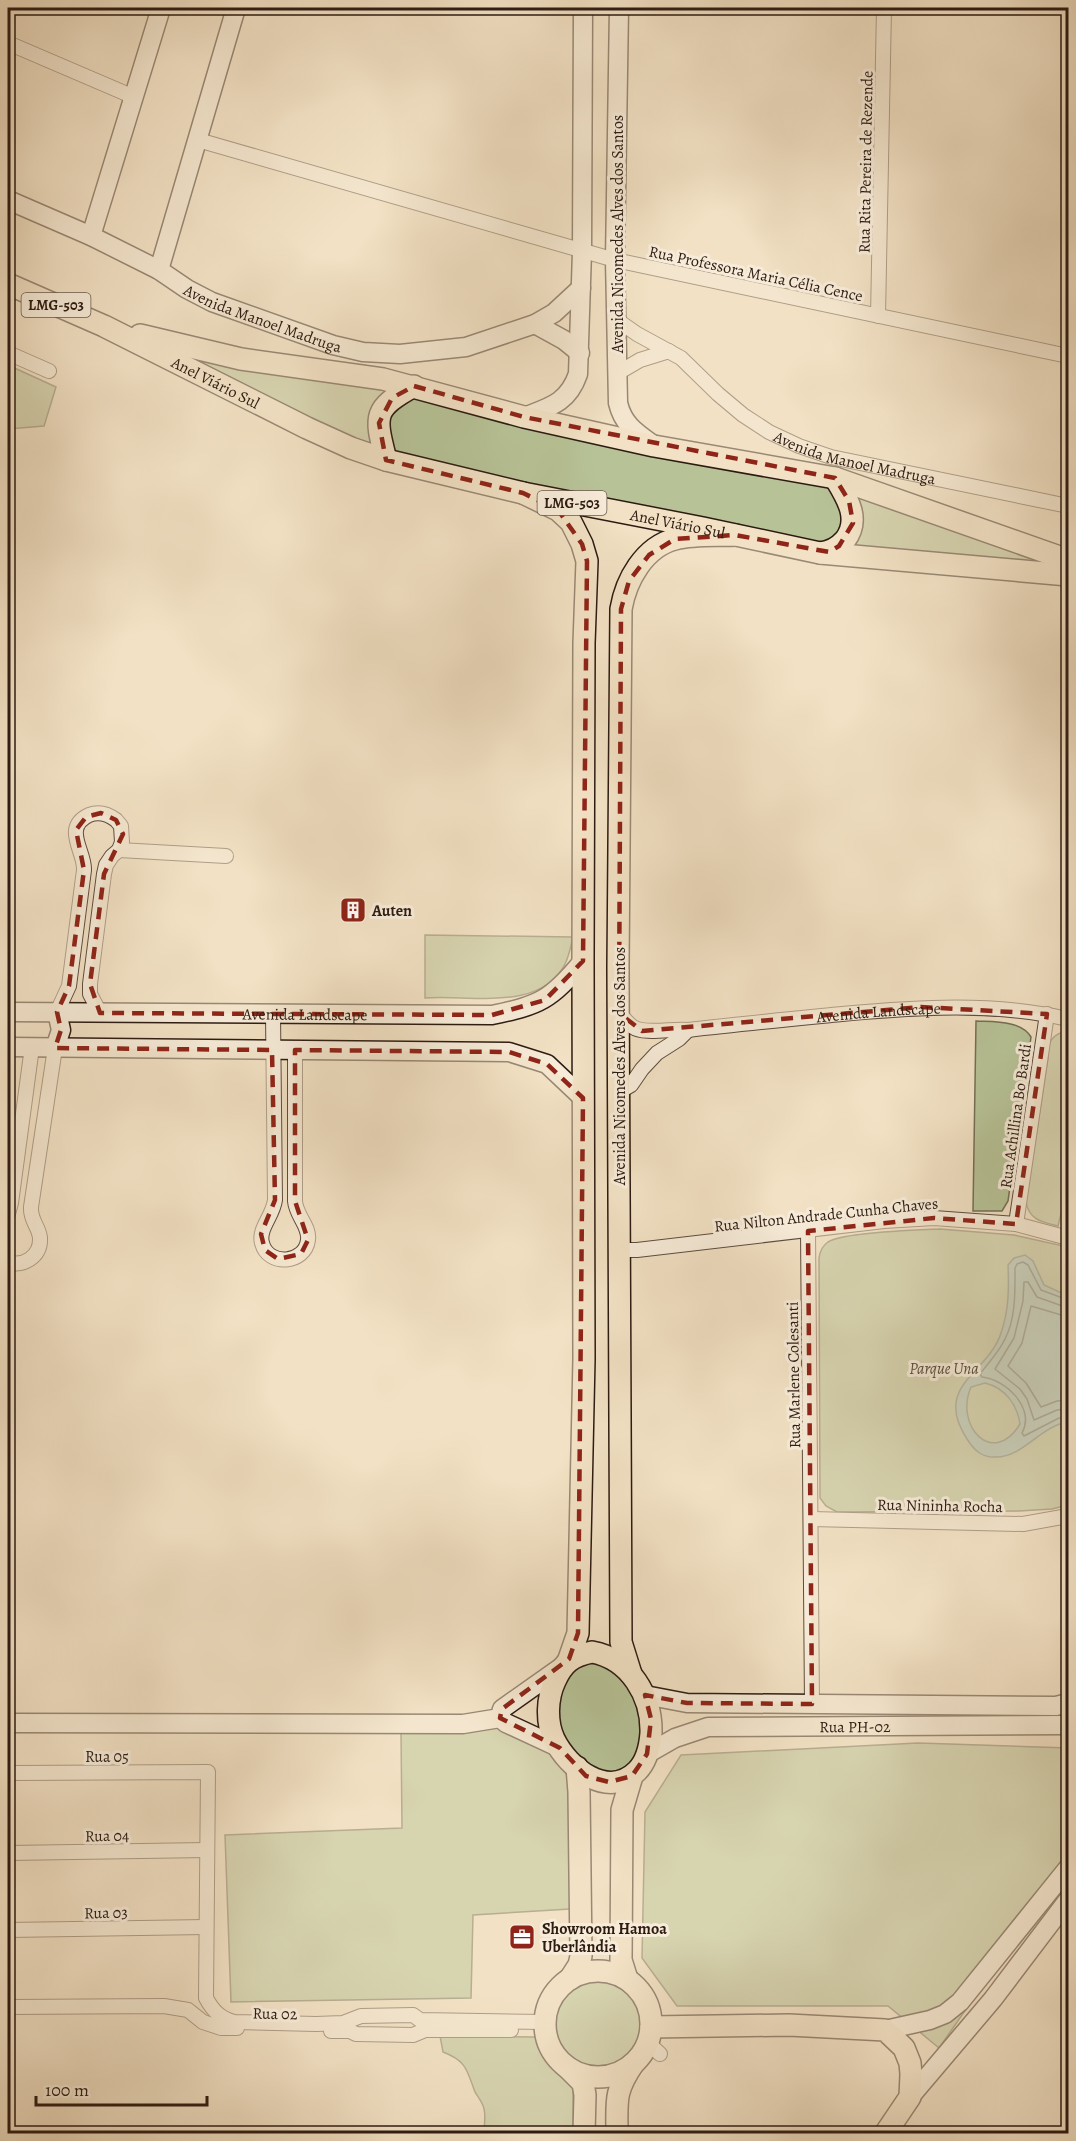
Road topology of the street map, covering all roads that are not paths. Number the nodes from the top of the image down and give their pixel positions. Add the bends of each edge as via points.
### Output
1 (161, 8) edge
2 (236, 8) edge
3 (583, 8) edge
4 (619, 8) edge
5 (884, 8) edge
6 (8, 43) edge
7 (134, 97) junction
8 (198, 140) junction
9 (8, 200) edge
10 (92, 236) junction
11 (582, 251) junction
12 (615, 260) junction
13 (159, 270) junction
14 (8, 285) edge
15 (581, 288) junction
16 (878, 316) junction
17 (617, 320) junction
18 (535, 324) junction
19 (104, 326) junction
20 (669, 351) junction
21 (8, 353) edge
22 (580, 353) junction
23 (1068, 356) edge
24 (49, 371) dead end
25 (616, 374) junction
26 (414, 386) junction
27 (524, 417) junction
28 (654, 446) junction
29 (386, 460) junction
30 (835, 478) junction
31 (523, 493) junction
32 (1068, 506) edge
33 (735, 535) junction
34 (819, 553) junction
35 (1068, 561) edge
36 (1068, 575) edge
37 (119, 850) junction
38 (226, 856) dead end
39 (76, 933) junction
40 (96, 936) junction
41 (583, 961) junction
42 (618, 967) junction
43 (8, 1012) edge
44 (57, 1012) junction
45 (100, 1012) junction
46 (619, 1013) junction
47 (273, 1014) junction
48 (1047, 1014) junction
49 (1068, 1018) edge
50 (688, 1030) junction
51 (8, 1047) edge
52 (32, 1047) junction
53 (55, 1048) junction
54 (272, 1050) junction
55 (295, 1050) junction
56 (619, 1092) junction
57 (583, 1098) junction
58 (295, 1109) junction
59 (24, 1110) junction
60 (273, 1110) junction
61 (45, 1114) junction
62 (8, 1214) edge
63 (1016, 1224) junction
64 (808, 1231) junction
65 (1068, 1238) edge
66 (620, 1250) junction
67 (8, 1262) edge
68 (584, 1359) junction
69 (620, 1360) junction
70 (1068, 1516) edge
71 (811, 1519) junction
72 (565, 1664) junction
73 (631, 1674) junction
74 (645, 1695) junction
75 (1068, 1703) edge
76 (812, 1704) junction
77 (500, 1718) junction
78 (8, 1723) edge
79 (1068, 1725) edge
80 (560, 1748) junction
81 (647, 1754) junction
82 (576, 1767) junction
83 (8, 1773) edge
84 (632, 1776) junction
85 (207, 1850) junction
86 (8, 1852) edge
87 (1068, 1868) edge
88 (1068, 1900) edge
89 (206, 1927) junction
90 (8, 1930) edge
91 (1008, 1942) junction
92 (1027, 1955) junction
93 (570, 1979) junction
94 (627, 1979) junction
95 (209, 2004) junction
96 (8, 2007) edge
97 (188, 2010) junction
98 (203, 2022) junction
99 (546, 2026) junction
100 (885, 2030) junction
101 (653, 2041) junction
102 (633, 2064) junction
103 (567, 2066) junction
104 (910, 2097) junction
105 (584, 2133) edge
106 (617, 2133) edge
107 (885, 2133) edge

1 - 7 street
2 - 8 street
3 - 11 street
4 - 12 street, Avenida Nicomedes Alves dos Santos
5 - 16 street, Rua Rita Pereira de Rezende
6 - 7 street
7 - 10 street
8 - 11 street, Rua Professora Maria Célia Cence
8 - 13 street
9 - 10 street, Avenida Manoel Madruga
10 - 13 street, Avenida Manoel Madruga
11 - 12 street, Rua Professora Maria Célia Cence
11 - 15 street
12 - 16 street, Rua Professora Maria Célia Cence
12 - 17 street, Avenida Nicomedes Alves dos Santos
13 - 18 street, Avenida Manoel Madruga via 212,302 363,352 400,354 466,347
14 - 19 main road, Anel Viário Sul / LMG-503
15 - 18 street, Avenida Manoel Madruga via 554,313
15 - 22 street
16 - 23 street, Rua Professora Maria Célia Cence
17 - 20 street, Avenida Manoel Madruga
17 - 25 street, Avenida Nicomedes Alves dos Santos
18 - 22 street
19 - 26 main road, Anel Viário Sul / LMG-503 via 241,358
19 - 29 main road, Anel Viário Sul / LMG-503 via 307,428
20 - 25 street via 640,360
20 - 32 street, Avenida Manoel Madruga via 742,415 799,446 831,457
21 - 24 street
22 - 27 street via 579,374 565,398
25 - 28 street, Avenida Nicomedes Alves dos Santos via 621,415
26 - 27 main road, Anel Viário Sul / LMG-503
26 - 29 main road via 392,398 380,414
27 - 28 main road, Anel Viário Sul / LMG-503
28 - 30 main road, Anel Viário Sul / LMG-503
29 - 31 main road, Anel Viário Sul / LMG-503
30 - 34 main road via 849,501 853,523 839,546
30 - 35 main road, Anel Viário Sul / LMG-503
31 - 33 main road, Anel Viário Sul / LMG-503
31 - 41 main road via 558,510 571,522 587,561
33 - 34 main road, Anel Viário Sul / LMG-503
33 - 42 main road, Avenida Nicomedes Alves dos Santos via 688,537 666,543 638,567 624,596
34 - 36 main road, Anel Viário Sul / LMG-503
37 - 38 street
37 - 39 street via 123,834 116,820 101,813 80,823 75,838 84,861
37 - 40 street via 104,874
39 - 40 street
39 - 44 street via 69,986
40 - 45 street via 90,994
41 - 42 main road via 598,956
41 - 47 street, Avenida Landscape via 544,1000 492,1015
41 - 57 main road
42 - 46 main road, Avenida Nicomedes Alves dos Santos
43 - 44 street, Avenida Landscape
44 - 45 street, Avenida Landscape
44 - 53 street via 61,1030
45 - 47 street, Avenida Landscape
46 - 50 street, Avenida Landscape via 642,1031
46 - 56 main road, Avenida Nicomedes Alves dos Santos
47 - 54 street
48 - 49 street, Avenida Landscape
48 - 50 street, Avenida Landscape via 982,1007 921,1007
48 - 63 street, Rua Achillina Bo Bardi
50 - 56 street via 657,1053 632,1085
51 - 52 street
52 - 53 street
52 - 59 street
53 - 54 street
53 - 61 street
54 - 55 street
54 - 60 street
55 - 57 street via 509,1052 548,1064
55 - 58 street
56 - 66 main road, Avenida Nicomedes Alves dos Santos
57 - 68 main road
58 - 60 street
58 - 60 street via 295,1202 308,1240 301,1254 286,1260 271,1256 261,1242 275,1200
59 - 61 street
59 - 62 street
61 - 67 street via 31,1207 39,1247 30,1260
63 - 64 street, Rua Nilton Andrade Cunha Chaves via 934,1218
63 - 65 street, Rua Nilton Andrade Cunha Chaves
64 - 66 street, Rua Nilton Andrade Cunha Chaves
64 - 71 street, Rua Marlene Colesanti
66 - 69 main road, Avenida Nicomedes Alves dos Santos
68 - 69 main road via 603,1370
68 - 72 main road via 578,1633
69 - 73 main road, Avenida Nicomedes Alves dos Santos via 621,1642
70 - 71 street, Rua Nininha Rocha via 1023,1524
71 - 76 street, Rua Marlene Colesanti
72 - 73 main road via 580,1654 592,1652 604,1654
72 - 77 street via 502,1709
72 - 80 main road via 551,1690 549,1714
73 - 74 main road
74 - 76 street, Rua PH-02 via 687,1703
74 - 81 main road via 651,1719
75 - 76 street, Rua PH-02
77 - 78 street via 462,1724
77 - 80 street
79 - 81 street, Rua PH-02 via 708,1727 675,1737
80 - 82 main road
81 - 84 main road
82 - 84 main road via 597,1781
82 - 93 main road via 581,1956
83 - 85 street, Rua 05 via 208,1772
84 - 94 main road via 622,1810 621,1959
85 - 86 street, Rua 04
85 - 89 street
87 - 91 street
88 - 92 street
89 - 90 street, Rua 03
89 - 95 street
91 - 92 street
91 - 100 street via 960,2002 945,2014
92 - 104 street
93 - 94 main road via 601,1971
93 - 99 main road via 554,1996
94 - 101 main road via 646,2000
95 - 97 street
95 - 98 street
95 - 99 street via 222,2018 234,2022 344,2023 361,2016 413,2015 420,2020
96 - 97 street via 164,2006
97 - 98 street, Rua 02
98 - 99 street, Rua 02 via 221,2028 413,2035 424,2030
99 - 103 main road via 553,2050
100 - 101 main road via 789,2025
100 - 104 main road via 903,2048 910,2063
101 - 102 main road
102 - 103 main road via 607,2076 579,2073
102 - 106 main road via 620,2082
103 - 105 main road via 583,2083
104 - 107 main road

